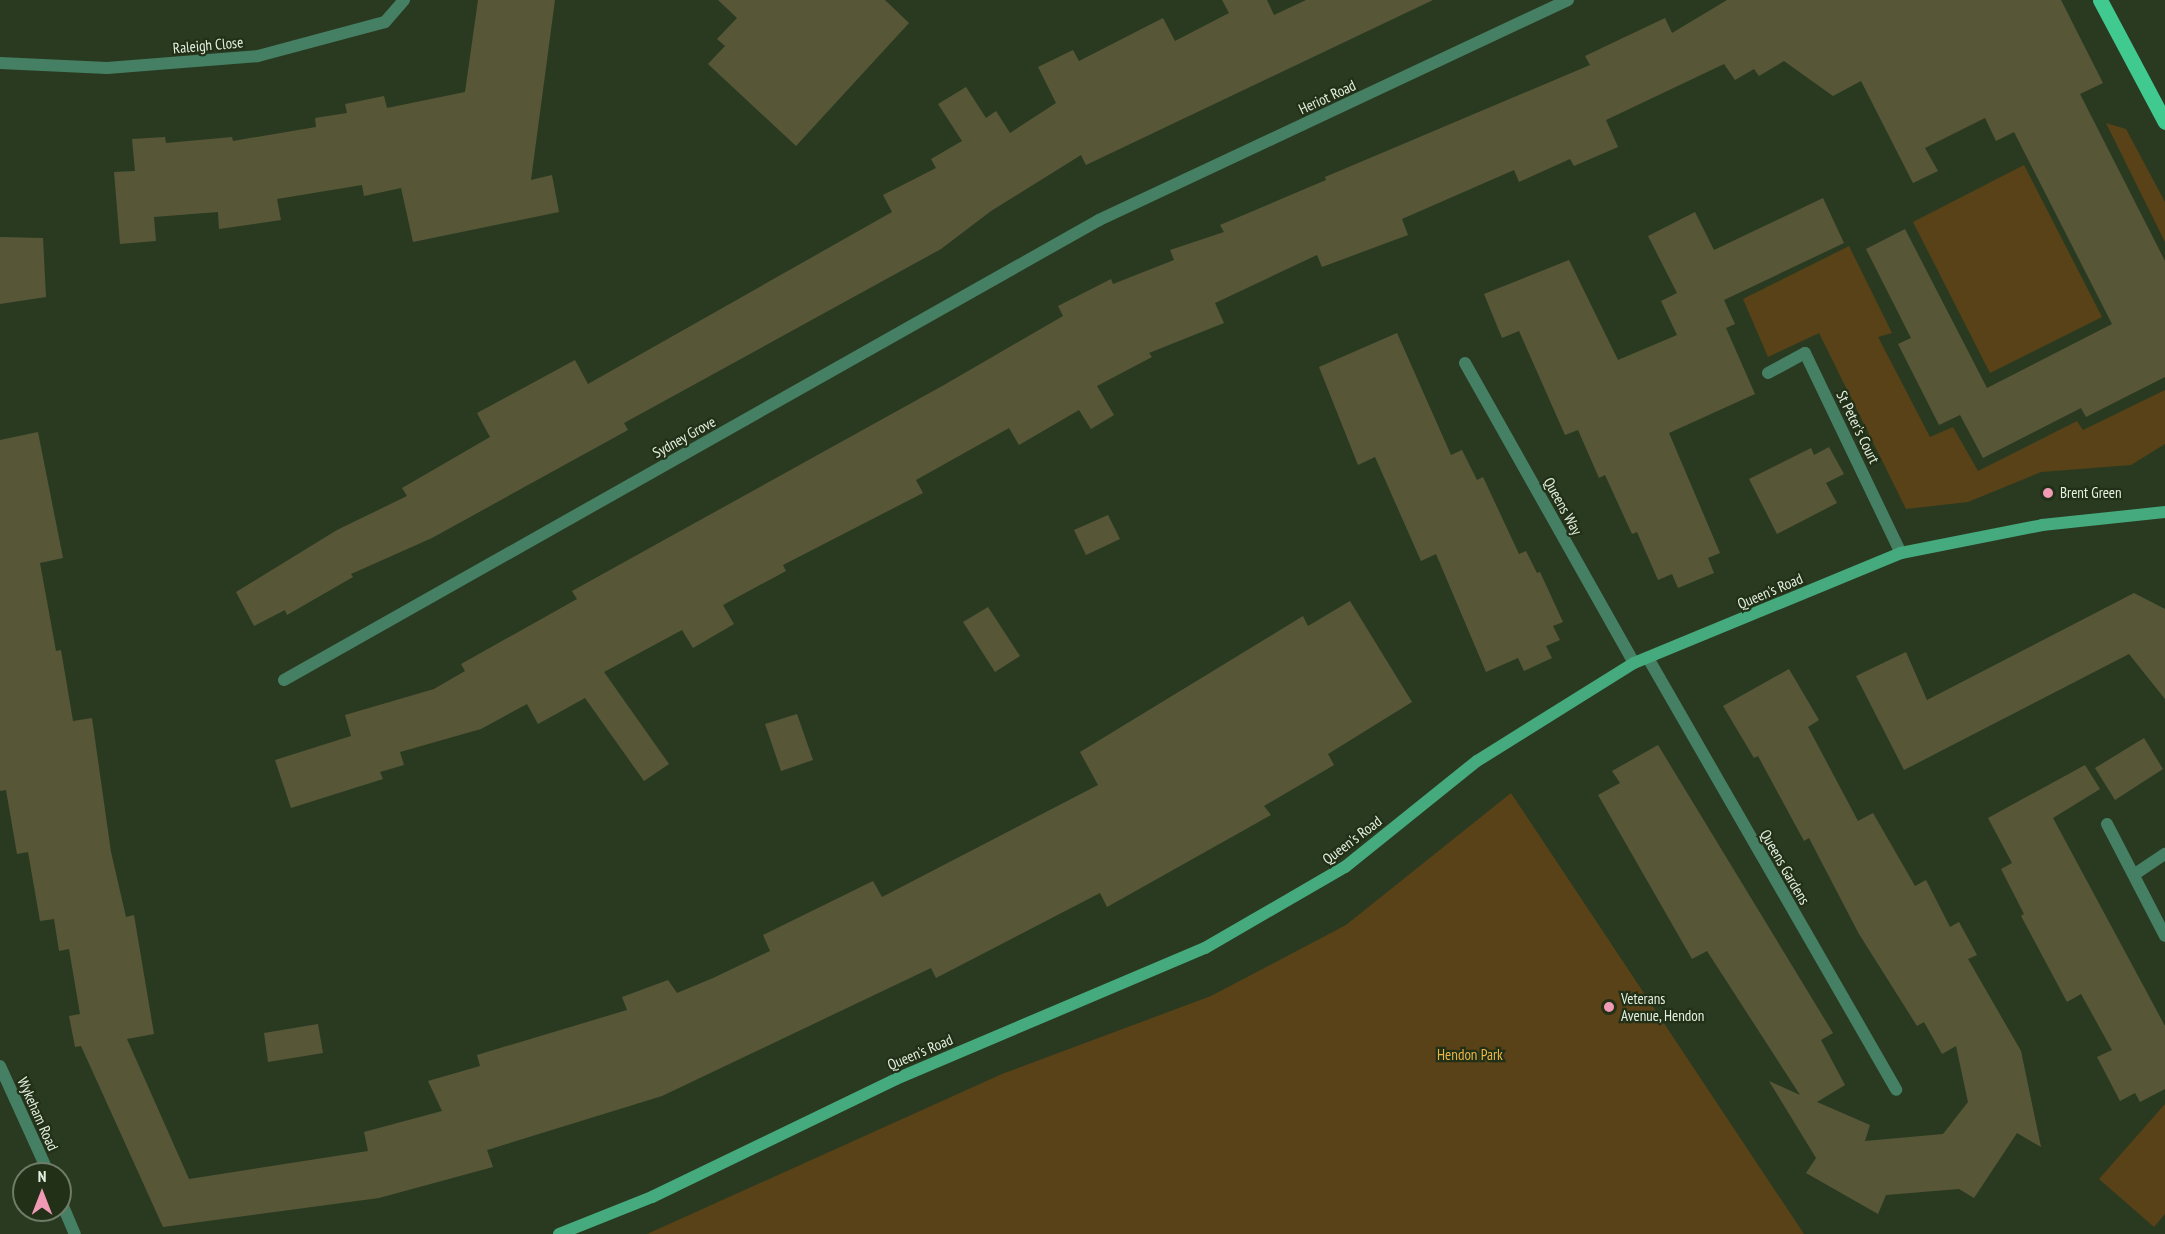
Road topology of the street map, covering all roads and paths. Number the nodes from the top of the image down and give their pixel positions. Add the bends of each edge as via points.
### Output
1 (404, 0) edge
2 (1568, 0) edge
3 (2100, 0) edge
4 (0, 63) edge
5 (2165, 122) edge
6 (1099, 220) joint
7 (1466, 363) dead end
8 (1768, 373) dead end
9 (2165, 512) edge
10 (1901, 553) junction
11 (1648, 658) junction
12 (1634, 663) junction
13 (284, 680) dead end
14 (2107, 824) dead end
15 (2165, 854) edge
16 (2135, 874) junction
17 (2165, 936) edge
18 (0, 1066) edge
19 (1896, 1090) dead end
20 (44, 1162) edge
21 (559, 1234) edge

1 - 4 street, Raleigh Close via 385,22 258,56 107,68
2 - 6 street, Heriot Road
3 - 5 main road
6 - 13 street, Sydney Grove
7 - 12 street, Queens Way
8 - 10 street, St Peter's Court via 1805,353
9 - 10 main road, Queen's Road via 2042,525
10 - 11 main road, Queen's Road
11 - 12 main road, Queen's Road
11 - 19 street, Queens Gardens
12 - 21 main road, Queen's Road via 1478,761 1345,867 1205,948 896,1079 652,1197
14 - 16 street
15 - 16 street
16 - 17 street
18 - 20 street, Wykeham Road

